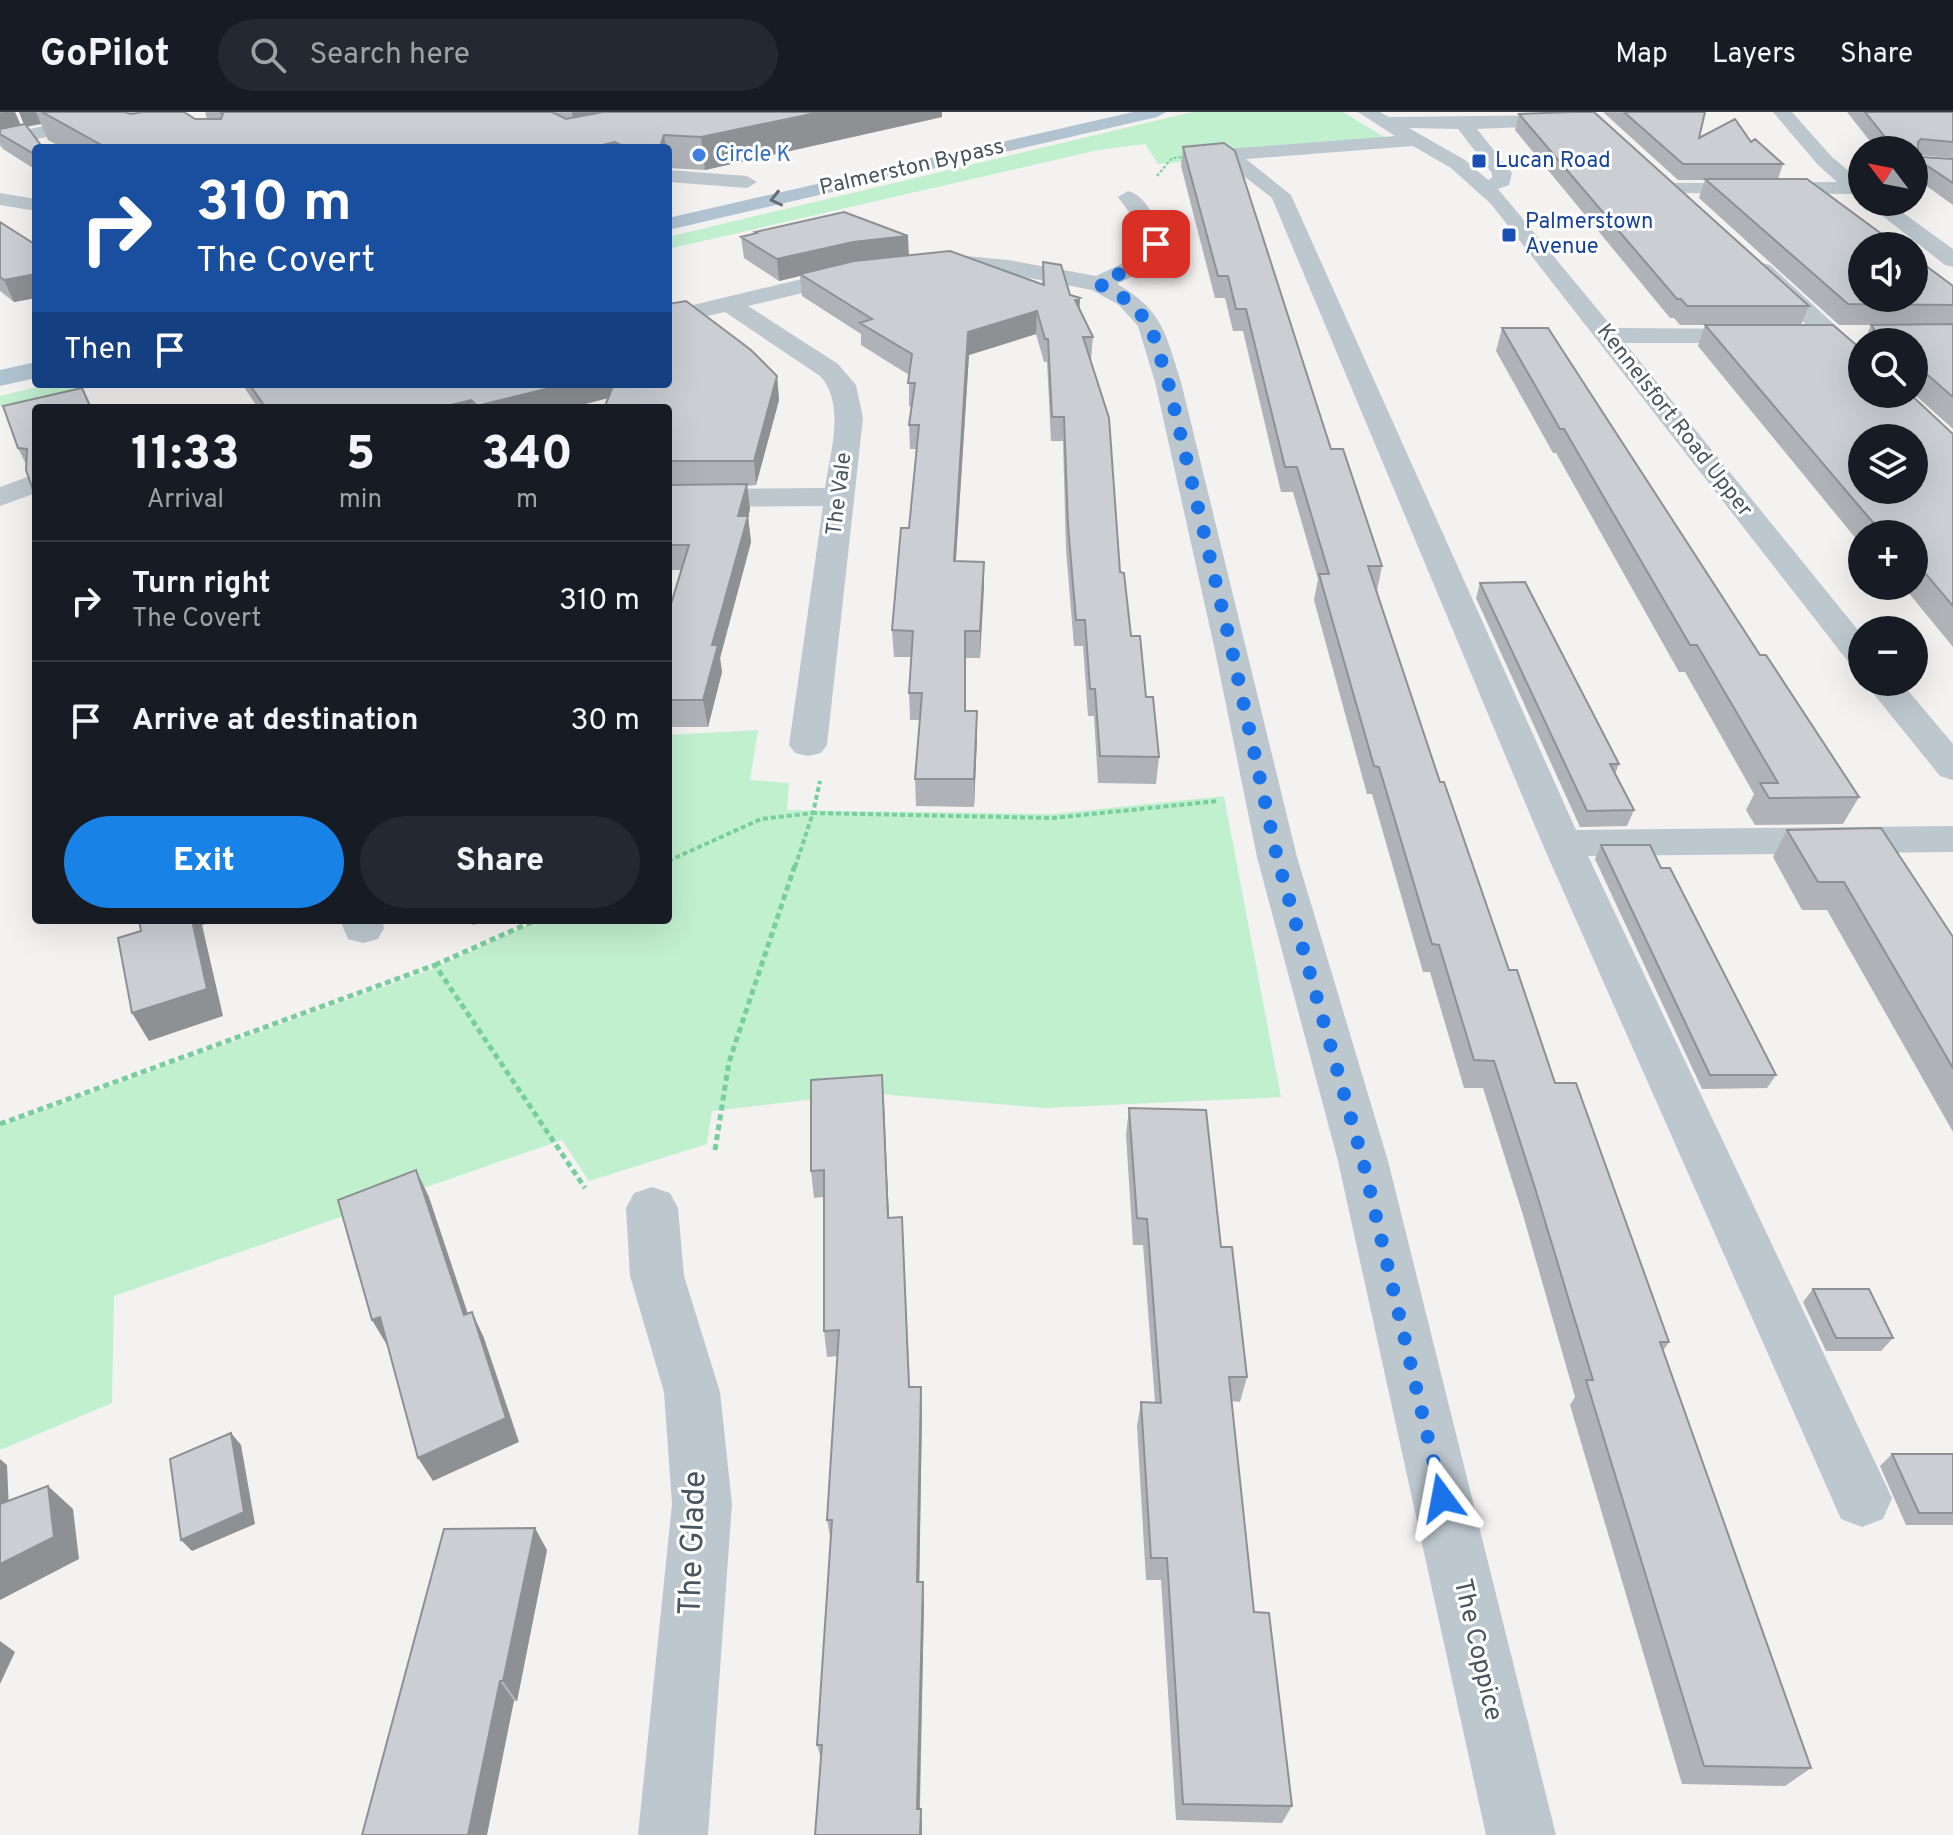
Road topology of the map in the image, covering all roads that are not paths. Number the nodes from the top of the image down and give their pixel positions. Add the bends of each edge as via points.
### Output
1 (136, 112) edge
2 (1157, 112) edge
3 (1367, 112) edge
4 (1588, 112) edge
5 (1782, 112) edge
6 (1463, 124) junction
7 (1400, 131) junction
8 (0, 141) edge
9 (1825, 161) junction
10 (1848, 162) edge
11 (672, 174) edge
12 (755, 180) joint
13 (1848, 181) edge
14 (1485, 185) junction
15 (1848, 190) edge
16 (681, 197) dead end
17 (1128, 197) dead end
18 (0, 199) edge
19 (32, 204) edge
20 (1696, 210) edge
21 (1894, 216) edge
22 (672, 223) edge
23 (1742, 251) edge
24 (1953, 260) edge
25 (1099, 284) junction
26 (726, 302) junction
27 (672, 317) edge
28 (1607, 335) junction
29 (1830, 335) junction
30 (1848, 335) edge
31 (1848, 351) edge
32 (32, 371) edge
33 (0, 378) edge
34 (32, 485) edge
35 (0, 497) edge
36 (840, 497) junction
37 (672, 498) edge
38 (1848, 639) edge
39 (1894, 696) edge
40 (808, 745) dead end
41 (1953, 768) edge
42 (1953, 839) edge
43 (1562, 843) junction
44 (652, 1208) dead end
45 (1862, 1498) dead end
46 (673, 1835) edge
47 (1521, 1835) edge

1 - 8 street
2 -> 22 main road, Palmerston Bypass
3 - 7 street, Kennelsfort Road Upper
4 - 6 street via 1595,118
5 - 9 street
6 - 7 street
6 - 14 street via 1502,173 1499,183
7 - 14 street, Kennelsfort Road Upper
7 - 43 street via 1227,155 1281,195
9 - 10 street
9 - 13 street
11 - 12 street
12 - 16 main road
14 - 28 street, Kennelsfort Road Upper
15 - 20 street via 1668,184
17 - 25 street via 1156,244 1149,259
18 - 19 street
21 - 24 street
23 - 29 street
25 - 26 street, The Coppice via 955,262 855,273
25 - 47 street, The Coppice via 1127,300 1150,324 1168,382 1277,857 1363,1161
26 - 27 street, The Coppice
26 - 36 street, The Vale via 829,370 843,385 849,418
28 - 29 street
28 - 38 street, Kennelsfort Road Upper
29 - 30 street
29 - 31 street
32 - 33 main road
34 - 35 street
36 - 37 street
36 - 40 street, The Vale
39 - 41 street
42 - 43 street
43 - 45 street
44 - 46 street, The Glade via 657,1276 692,1392 702,1504

